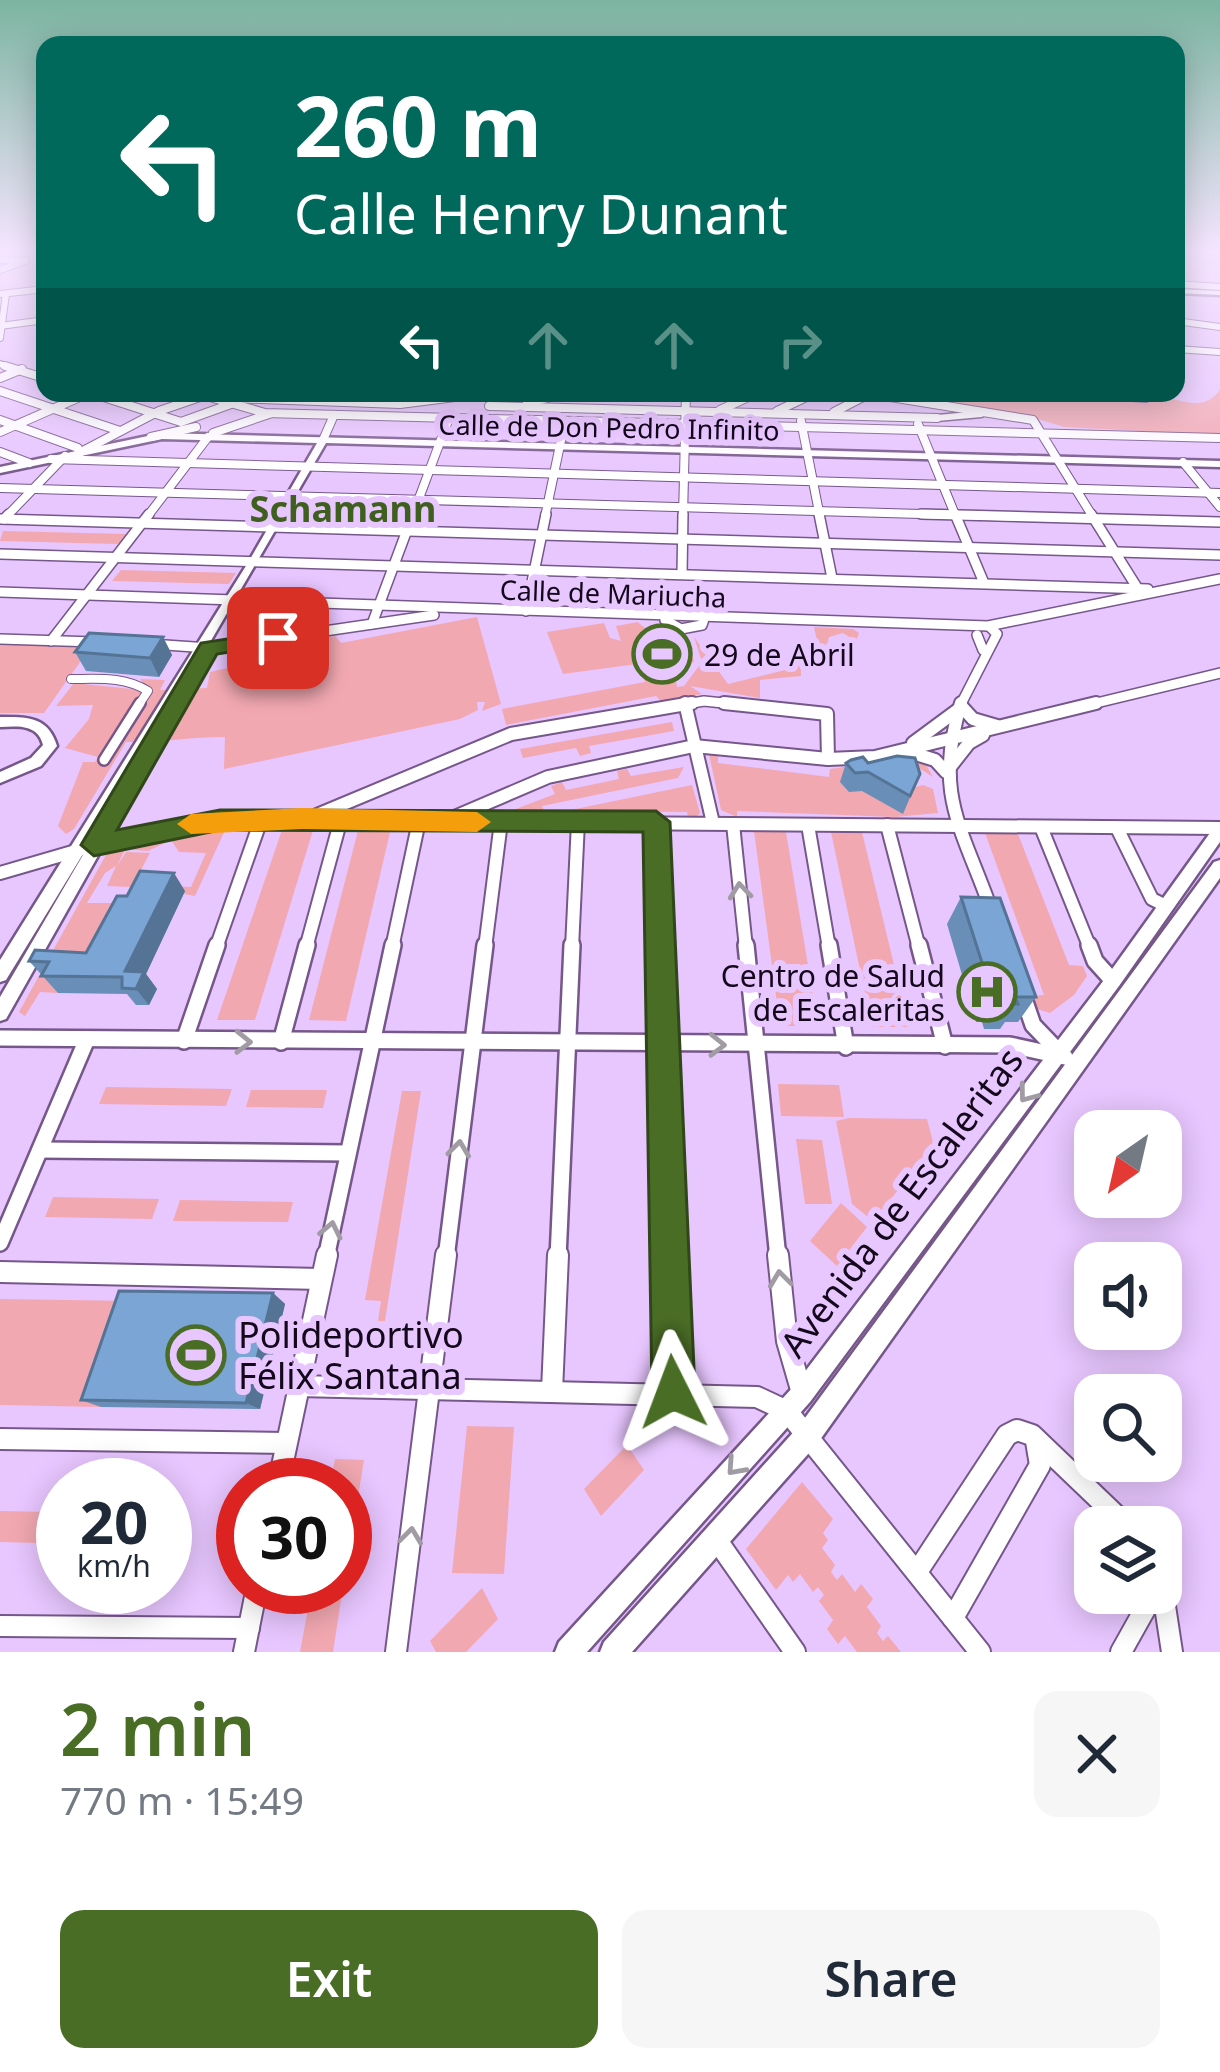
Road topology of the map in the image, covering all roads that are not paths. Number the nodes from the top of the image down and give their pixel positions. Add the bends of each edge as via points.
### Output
1 (1185, 350) edge
2 (1220, 352) edge
3 (0, 364) edge
4 (36, 364) edge
5 (20, 370) junction
6 (36, 376) edge
7 (0, 378) edge
8 (0, 391) edge
9 (69, 402) edge
10 (119, 402) edge
11 (185, 402) edge
12 (226, 402) edge
13 (356, 402) edge
14 (416, 402) edge
15 (537, 402) edge
16 (686, 402) edge
17 (737, 402) edge
18 (795, 402) edge
19 (854, 402) edge
20 (926, 402) edge
21 (232, 404) junction
22 (489, 406) dead end
23 (524, 406) junction
24 (53, 409) junction
25 (685, 412) junction
26 (714, 412) junction
27 (155, 414) junction
28 (271, 414) junction
29 (770, 414) junction
30 (334, 415) junction
31 (799, 415) junction
32 (827, 415) junction
33 (915, 417) junction
34 (449, 418) junction
35 (937, 418) joint
36 (0, 420) edge
37 (1034, 420) junction
38 (565, 421) junction
39 (685, 424) junction
40 (15, 425) junction
41 (184, 426) junction
42 (802, 427) junction
43 (920, 429) junction
44 (0, 431) edge
45 (120, 431) junction
46 (1043, 432) junction
47 (213, 436) junction
48 (1220, 438) edge
49 (145, 439) junction
50 (323, 440) junction
51 (440, 443) junction
52 (100, 445) junction
53 (560, 446) junction
54 (684, 449) junction
55 (806, 452) junction
56 (931, 455) junction
57 (3, 456) edge
58 (66, 458) junction
59 (1059, 459) junction
60 (1183, 462) junction
61 (29, 464) junction
62 (188, 464) junction
63 (1220, 465) edge
64 (307, 467) junction
65 (0, 470) edge
66 (430, 471) junction
67 (554, 475) junction
68 (683, 478) junction
69 (812, 482) junction
70 (943, 485) junction
71 (0, 488) edge
72 (1076, 488) junction
73 (35, 489) junction
74 (168, 492) junction
75 (1208, 492) junction
76 (1220, 493) edge
77 (291, 495) junction
78 (419, 499) junction
79 (549, 502) junction
80 (682, 506) junction
81 (1220, 507) edge
82 (818, 510) junction
83 (955, 514) junction
84 (1094, 518) junction
85 (2, 520) edge
86 (1220, 522) edge
87 (144, 523) junction
88 (274, 527) junction
89 (407, 530) junction
90 (542, 535) junction
91 (683, 538) junction
92 (826, 543) junction
93 (969, 547) junction
94 (1114, 551) junction
95 (0, 554) edge
96 (1220, 555) edge
97 (117, 557) junction
98 (254, 561) junction
99 (394, 566) junction
100 (536, 568) junction
101 (682, 574) junction
102 (832, 578) junction
103 (1220, 579) edge
104 (984, 583) junction
105 (1138, 589) junction
106 (1168, 590) junction
107 (0, 592) edge
108 (88, 595) junction
109 (231, 600) junction
110 (379, 606) junction
111 (526, 611) junction
112 (409, 613) junction
113 (372, 624) junction
114 (947, 625) junction
115 (988, 626) junction
116 (977, 635) junction
117 (0, 639) edge
118 (51, 641) junction
119 (118, 643) edge
120 (140, 644) edge
121 (205, 644) junction
122 (983, 650) junction
123 (1220, 673) edge
124 (71, 679) dead end
125 (685, 704) junction
126 (962, 707) junction
127 (0, 722) edge
128 (999, 726) junction
129 (951, 739) junction
130 (694, 746) junction
131 (146, 748) junction
132 (896, 750) junction
133 (828, 759) junction
134 (104, 760) dead end
135 (946, 772) junction
136 (0, 778) edge
137 (302, 818) junction
138 (261, 820) junction
139 (340, 820) junction
140 (419, 821) junction
141 (445, 821) junction
142 (501, 822) junction
143 (578, 822) junction
144 (656, 822) junction
145 (713, 823) junction
146 (733, 824) junction
147 (808, 825) junction
148 (887, 825) junction
149 (961, 825) junction
150 (1041, 827) junction
151 (1117, 828) junction
152 (1220, 829) edge
153 (94, 845) junction
154 (76, 851) junction
155 (1220, 866) edge
156 (0, 873) edge
157 (1166, 906) junction
158 (996, 922) edge
159 (0, 975) edge
160 (1114, 981) junction
161 (1019, 986) edge
162 (0, 1013) edge
163 (0, 1038) edge
164 (87, 1039) junction
165 (184, 1040) junction
166 (281, 1042) junction
167 (373, 1043) junction
168 (473, 1043) junction
169 (661, 1044) junction
170 (569, 1045) junction
171 (755, 1046) junction
172 (945, 1046) junction
173 (846, 1047) junction
174 (1068, 1059) junction
175 (40, 1150) junction
176 (347, 1153) junction
177 (0, 1243) edge
178 (0, 1273) edge
179 (321, 1279) junction
180 (298, 1386) junction
181 (431, 1388) junction
182 (552, 1391) junction
183 (673, 1392) junction
184 (795, 1402) junction
185 (808, 1435) junction
186 (1032, 1435) junction
187 (0, 1438) edge
188 (286, 1443) junction
189 (283, 1458) edge
190 (1106, 1506) edge
191 (716, 1538) junction
192 (917, 1572) junction
193 (252, 1614) edge
194 (1142, 1614) edge
195 (1166, 1614) edge
196 (953, 1618) junction
197 (0, 1626) edge
198 (249, 1628) junction
199 (619, 1650) edge
200 (244, 1652) edge
201 (396, 1652) edge
202 (569, 1652) edge
203 (795, 1652) edge
204 (980, 1652) edge
205 (1121, 1652) edge
206 (1172, 1652) edge

1 - 2 street
3 - 5 street
4 - 5 street
5 - 6 street
5 - 7 street
8 - 24 street
9 - 24 street
10 - 27 street
11 - 27 street
12 - 21 street
13 - 14 street
15 - 23 street
16 - 25 street
17 - 26 street
18 - 29 street
19 - 32 street
20 - 37 street
21 - 28 street
21 - 41 street
22 - 23 street
23 - 25 street
24 - 40 street
24 - 45 street
25 - 26 street
25 - 39 street
26 - 29 street
27 - 41 street
27 - 45 street
28 - 30 street
28 - 47 street
29 - 31 street
30 - 34 street
30 - 50 street
31 - 32 street
31 - 42 street
32 - 33 street
33 - 35 street
33 - 43 street
34 - 38 street
34 - 51 street
35 - 37 street
36 - 40 street
37 - 46 street
38 - 39 street
38 - 53 street
39 - 42 street
39 - 54 street
40 - 44 street
40 - 58 street via 78,448
41 - 47 street, Calle de Don Pedro Infinito
41 - 49 street, Calle de Don Pedro Infinito
41 - 49 street
42 - 43 street
42 - 55 street
43 - 46 street
43 - 56 street
45 - 52 street
46 - 48 street
46 - 59 street
47 - 50 street, Calle de Don Pedro Infinito
47 - 62 street
49 - 52 street, Calle de Don Pedro Infinito
50 - 51 street, Calle de Don Pedro Infinito
50 - 64 street
51 - 53 street, Calle de Don Pedro Infinito
51 - 66 street
52 - 58 street, Calle de Don Pedro Infinito
53 - 54 street, Calle de Don Pedro Infinito
53 - 67 street
54 - 55 street, Calle de Don Pedro Infinito
54 - 68 street
55 - 56 street, Calle de Don Pedro Infinito
55 - 69 street
56 - 59 street, Calle de Don Pedro Infinito
56 - 70 street
57 - 61 street
58 - 61 street, Calle de Don Pedro Infinito
58 - 62 street
58 - 73 street
59 - 60 street, Calle de Don Pedro Infinito
59 - 72 street
60 - 63 street, Calle de Don Pedro Infinito
60 - 75 street
61 - 65 street, Calle de Don Pedro Infinito
62 - 64 street
62 - 74 street
64 - 66 street
64 - 77 street
66 - 67 street
66 - 78 street
67 - 68 street
67 - 79 street
68 - 69 street
68 - 80 street
69 - 70 street
69 - 82 street
70 - 72 street
70 - 83 street
71 - 73 street
72 - 75 street
72 - 84 street
73 - 74 street
73 - 85 street
74 - 77 street
74 - 87 street
75 - 76 street
75 - 81 street
77 - 78 street
77 - 88 street
78 - 79 street
78 - 89 street
79 - 80 street
79 - 90 street
80 - 82 street
80 - 91 street
82 - 83 street
82 - 92 street
83 - 84 street
83 - 93 street
84 - 86 street
84 - 94 street
85 - 87 street
87 - 88 street
87 - 97 street
88 - 89 street
88 - 98 street
89 - 90 street
89 - 99 street
90 - 91 street
90 - 100 street
91 - 92 street
91 - 101 street
92 - 93 street
92 - 102 street
93 - 94 street
93 - 104 street
94 - 96 street
94 - 105 street
95 - 97 street
97 - 98 street
97 - 108 street
98 - 99 street
98 - 109 street
99 - 100 street
99 - 110 street
100 - 101 street
100 - 111 street
101 - 102 street
102 - 104 street
103 - 106 street, Calle de Mariucha
104 - 105 street
105 - 106 street
106 - 115 street, Calle de Mariucha
107 - 108 street
108 - 109 street
108 - 118 street
109 - 110 street
109 - 121 street
110 - 112 street
110 - 113 street
111 - 112 street, Calle de Mariucha
111 - 114 street, Calle de Mariucha
112 - 113 street
113 - 121 street
114 - 115 street, Calle de Mariucha
114 - 116 street
115 - 116 street
115 - 122 street via 997,634
116 - 122 street
117 - 118 street
118 - 119 street
120 - 121 street
121 - 131 street
122 - 126 street
123 - 128 street
124 - 134 street via 123,681 148,691
125 - 130 street
125 - 133 street via 827,713
125 - 137 street via 490,739
126 - 128 street
126 - 129 street
126 - 132 street
127 - 136 street via 38,724 50,746
128 - 129 street
128 - 135 street via 969,743
129 - 132 street
129 - 135 street
130 - 133 street
130 - 141 street via 548,777
130 - 145 street
131 - 153 street
131 - 154 street
132 - 133 street
132 - 135 street via 923,754
135 - 149 street via 952,816
137 - 138 street
137 - 139 street
138 - 153 street via 176,826
138 - 165 street
139 - 140 street
139 - 166 street
140 - 141 street
140 - 167 street
141 - 142 street
142 - 143 street
142 - 168 street
143 - 144 street
143 - 170 street
144 - 145 street
144 - 169 street
145 - 146 street
146 - 147 street
171 -> 146 street
147 - 148 street
147 - 173 street
148 - 149 street
148 - 172 street
149 - 150 street
149 - 158 street
150 - 151 street
150 - 160 street via 1095,962
151 - 152 street
151 - 157 street via 1152,899
152 - 157 street, Avenida de Escaleritas
153 - 154 street
153 - 162 street
154 - 156 street
154 - 159 street
155 - 174 street, Avenida de Escaleritas
157 - 160 street, Avenida de Escaleritas
160 - 174 street, Avenida de Escaleritas
161 - 174 street via 1034,1025
163 - 164 street
164 - 165 street
164 - 175 street
165 -> 166 street
166 - 167 street
167 - 168 street
167 - 176 street
168 - 170 street
181 -> 168 street
169 - 170 street
169 -> 171 street
169 - 183 street
170 - 182 street
171 - 173 street
184 -> 171 street
172 - 173 street
172 - 174 street via 1010,1045
174 -> 184 street, Avenida de Escaleritas
174 - 185 street, Avenida de Escaleritas
175 - 176 street
175 - 177 street
179 -> 176 street
178 - 179 street
179 - 180 street
180 - 181 street
180 - 188 street
181 - 182 street
201 -> 181 street
182 - 183 street
183 - 184 street
184 - 185 street
184 -> 202 street, Avenida de Escaleritas
185 - 191 street, Avenida de Escaleritas
185 - 192 street
186 - 190 street
186 - 192 street via 1007,1435
186 - 196 street via 1040,1466
187 - 188 street
188 - 189 street
191 - 199 street, Avenida de Escaleritas
191 - 203 street
192 - 196 street
193 - 198 street
194 - 205 street
195 - 206 street
196 - 204 street
197 - 198 street
198 - 200 street

